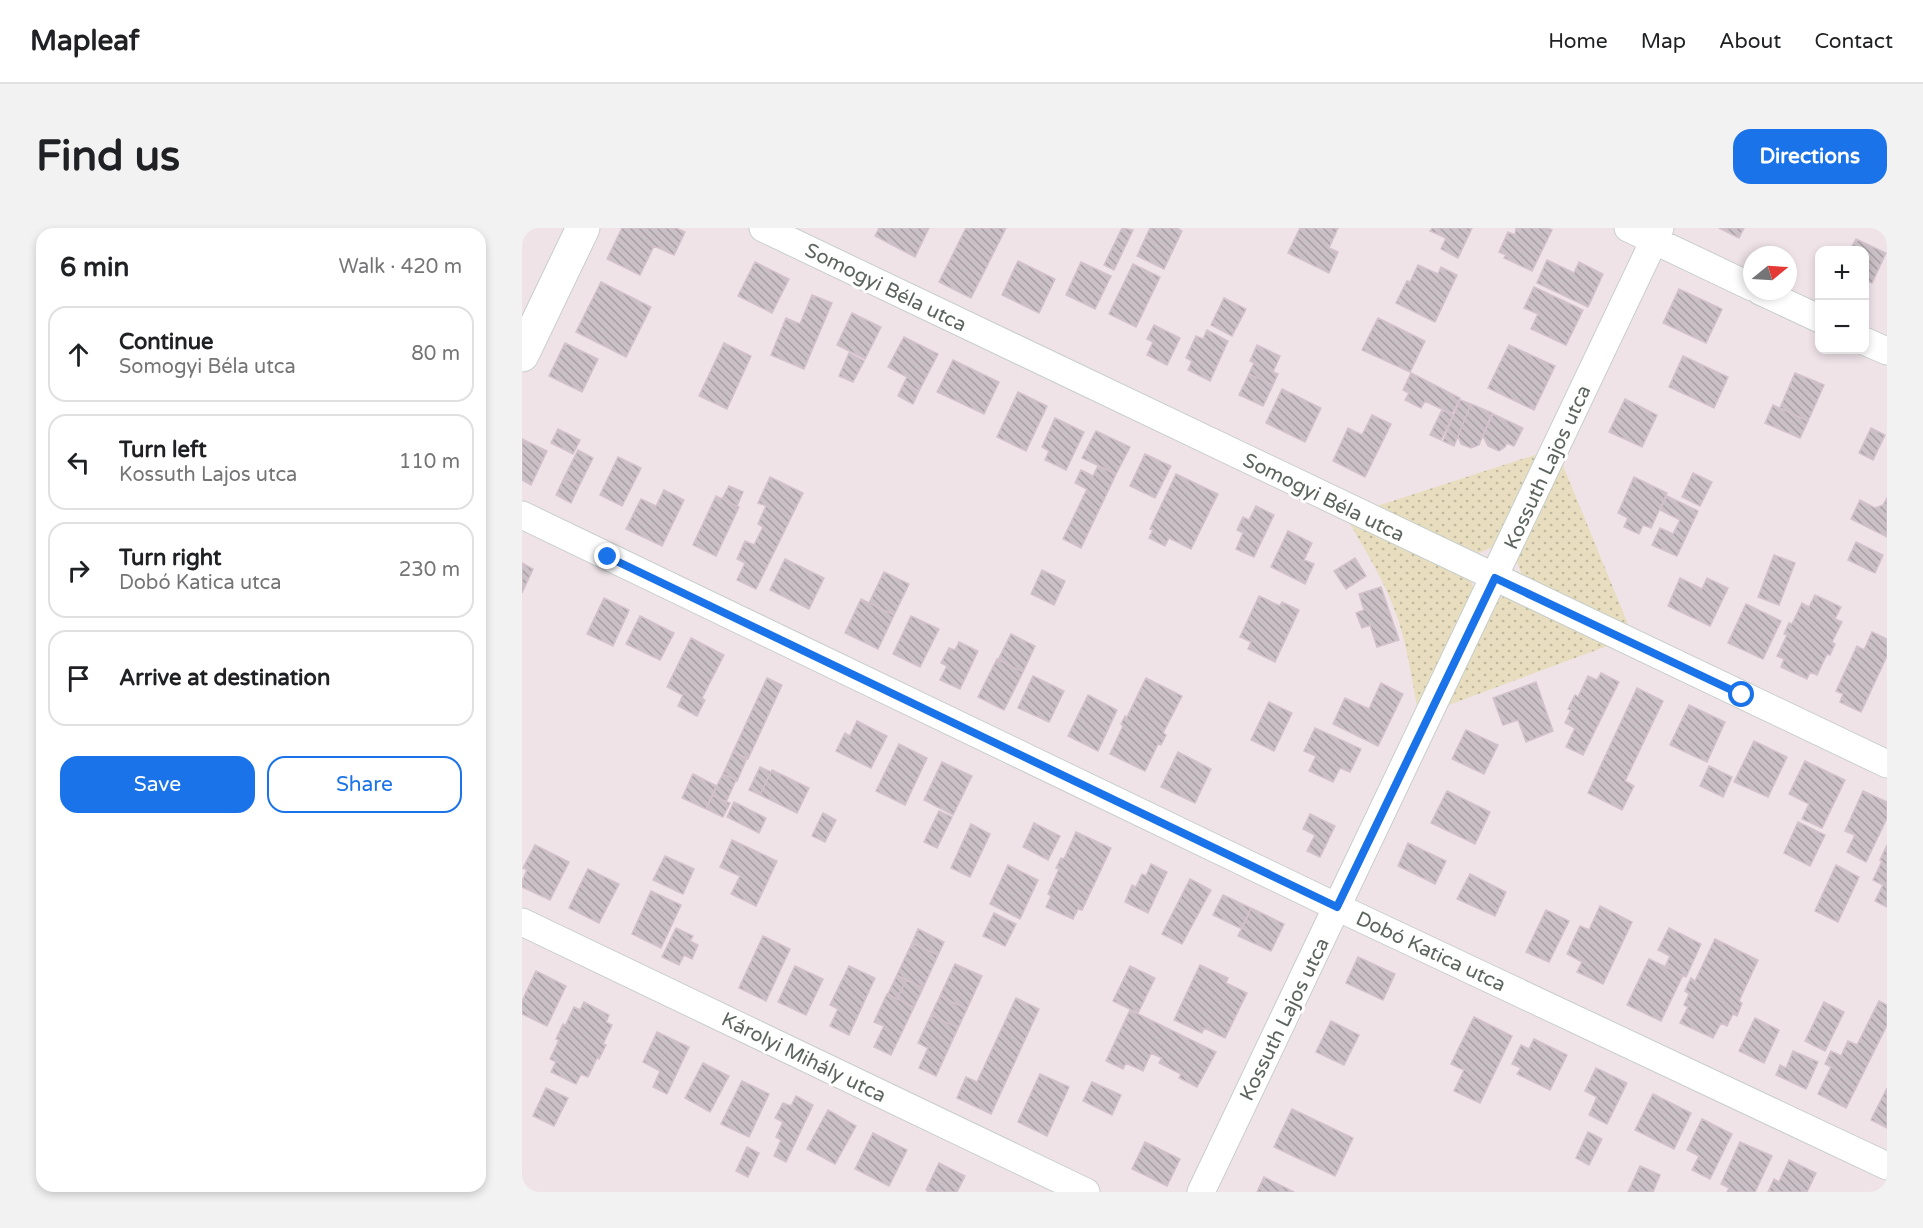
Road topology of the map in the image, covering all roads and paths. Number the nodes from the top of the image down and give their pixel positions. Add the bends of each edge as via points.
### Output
1 (584, 228) edge
2 (763, 228) edge
3 (1628, 228) edge
4 (1657, 234) edge
5 (1743, 282) edge
6 (1779, 300) edge
7 (1815, 317) edge
8 (1869, 342) edge
9 (1887, 351) edge
10 (522, 355) edge
11 (522, 515) edge
12 (1495, 578) junction
13 (1887, 764) edge
14 (1337, 907) junction
15 (522, 922) edge
16 (1887, 1166) edge
17 (1086, 1192) edge
18 (1201, 1192) edge

1 - 10 street
2 - 12 street, Somogyi Béla utca
3 - 4 street
4 - 5 street
4 - 12 street, Kossuth Lajos utca
6 - 7 street
8 - 9 street
11 - 14 street, Dobó Katica utca
12 - 13 street, Somogyi Béla utca
12 - 14 street, Kossuth Lajos utca
14 - 16 street, Dobó Katica utca
14 - 18 street, Kossuth Lajos utca
15 - 17 street, Károlyi Mihály utca

